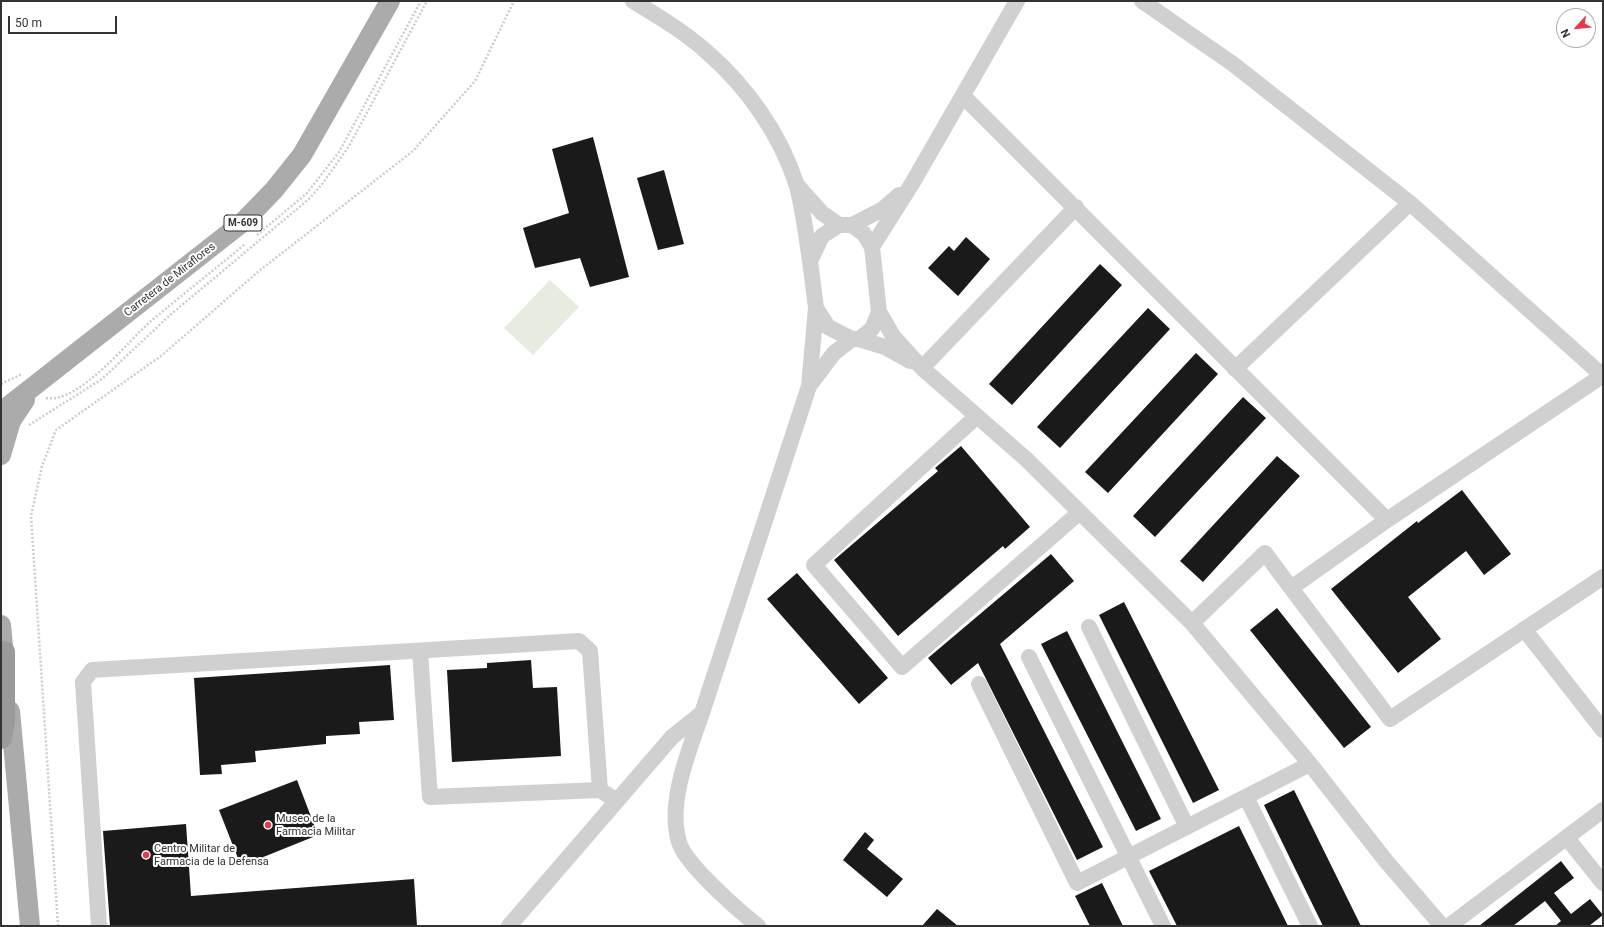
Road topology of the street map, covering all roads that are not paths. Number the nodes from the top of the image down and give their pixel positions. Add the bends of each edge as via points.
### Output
1 (390, 1) edge
2 (633, 1) edge
3 (1017, 1) edge
4 (1142, 1) edge
5 (963, 96) junction
6 (913, 182) junction
7 (796, 184) junction
8 (1410, 203) junction
9 (1076, 207) junction
10 (845, 225) junction
11 (872, 247) junction
12 (810, 261) junction
13 (816, 308) junction
14 (879, 312) junction
15 (856, 339) junction
16 (922, 368) junction
17 (1235, 369) junction
18 (1603, 376) edge
19 (809, 386) junction
20 (32, 388) junction
21 (1, 412) edge
22 (976, 416) junction
23 (1, 455) edge
24 (1080, 512) junction
25 (1387, 520) junction
26 (1603, 577) edge
27 (1291, 588) junction
28 (1192, 623) junction
29 (1, 625) edge
30 (1089, 627) dead end
31 (1524, 629) junction
32 (420, 651) junction
33 (4, 652) junction
34 (1029, 657) dead end
35 (979, 684) dead end
36 (702, 713) junction
37 (1603, 730) edge
38 (1, 738) edge
39 (1310, 764) junction
40 (600, 790) junction
41 (1246, 797) junction
42 (617, 801) junction
43 (1603, 810) edge
44 (1187, 827) junction
45 (1568, 838) junction
46 (1129, 856) junction
47 (1603, 883) edge
48 (30, 926) edge
49 (99, 926) edge
50 (509, 926) edge
51 (758, 926) edge
52 (1163, 926) edge
53 (1310, 926) edge
54 (1442, 926) edge
55 (1449, 926) edge

1 - 20 main road, Carretera de Miraflores / M-609 via 302,155 274,190 243,222
2 - 7 street via 670,23 708,53 742,89 768,123
3 - 5 street
4 - 8 street via 1232,64
5 - 6 street
5 - 9 street
6 - 10 street via 883,209
6 - 11 street
7 - 10 street via 822,213
7 - 12 street
8 - 17 street
8 - 18 street
9 - 16 street
9 - 17 street
10 - 11 street via 864,234
10 - 12 street via 822,236
11 - 14 street
12 - 13 street
13 - 15 street via 828,327
13 - 19 street
14 - 15 street via 872,329
14 - 16 street via 893,336
15 - 16 street via 885,347
15 - 19 street via 834,353
16 - 22 street
17 - 25 street
18 - 25 street
19 - 36 street
20 - 21 main road, Carretera de Miraflores / M-609
20 - 23 main road via 11,421
22 - 24 street via 1026,459
22 - 24 street via 814,564 902,666
24 - 28 street
25 - 27 street
26 - 31 street
27 - 28 street via 1265,553
27 - 31 street via 1390,718
28 - 39 street
29 - 33 main road
30 - 44 street
31 - 37 street
32 - 40 street via 579,641 590,651
32 - 40 street via 430,797
32 - 49 street via 92,670 83,682
33 - 38 highway via 4,721
33 - 48 main road
34 - 46 street
35 - 46 street via 1077,883
36 - 42 street via 672,737
36 - 51 street via 684,762 676,806 679,844 699,872
39 - 41 street
39 - 54 street via 1386,861
40 - 42 street
41 - 44 street
41 - 53 street
42 - 50 street
43 - 45 street
44 - 46 street
45 - 47 street
45 - 55 street
46 - 52 street

